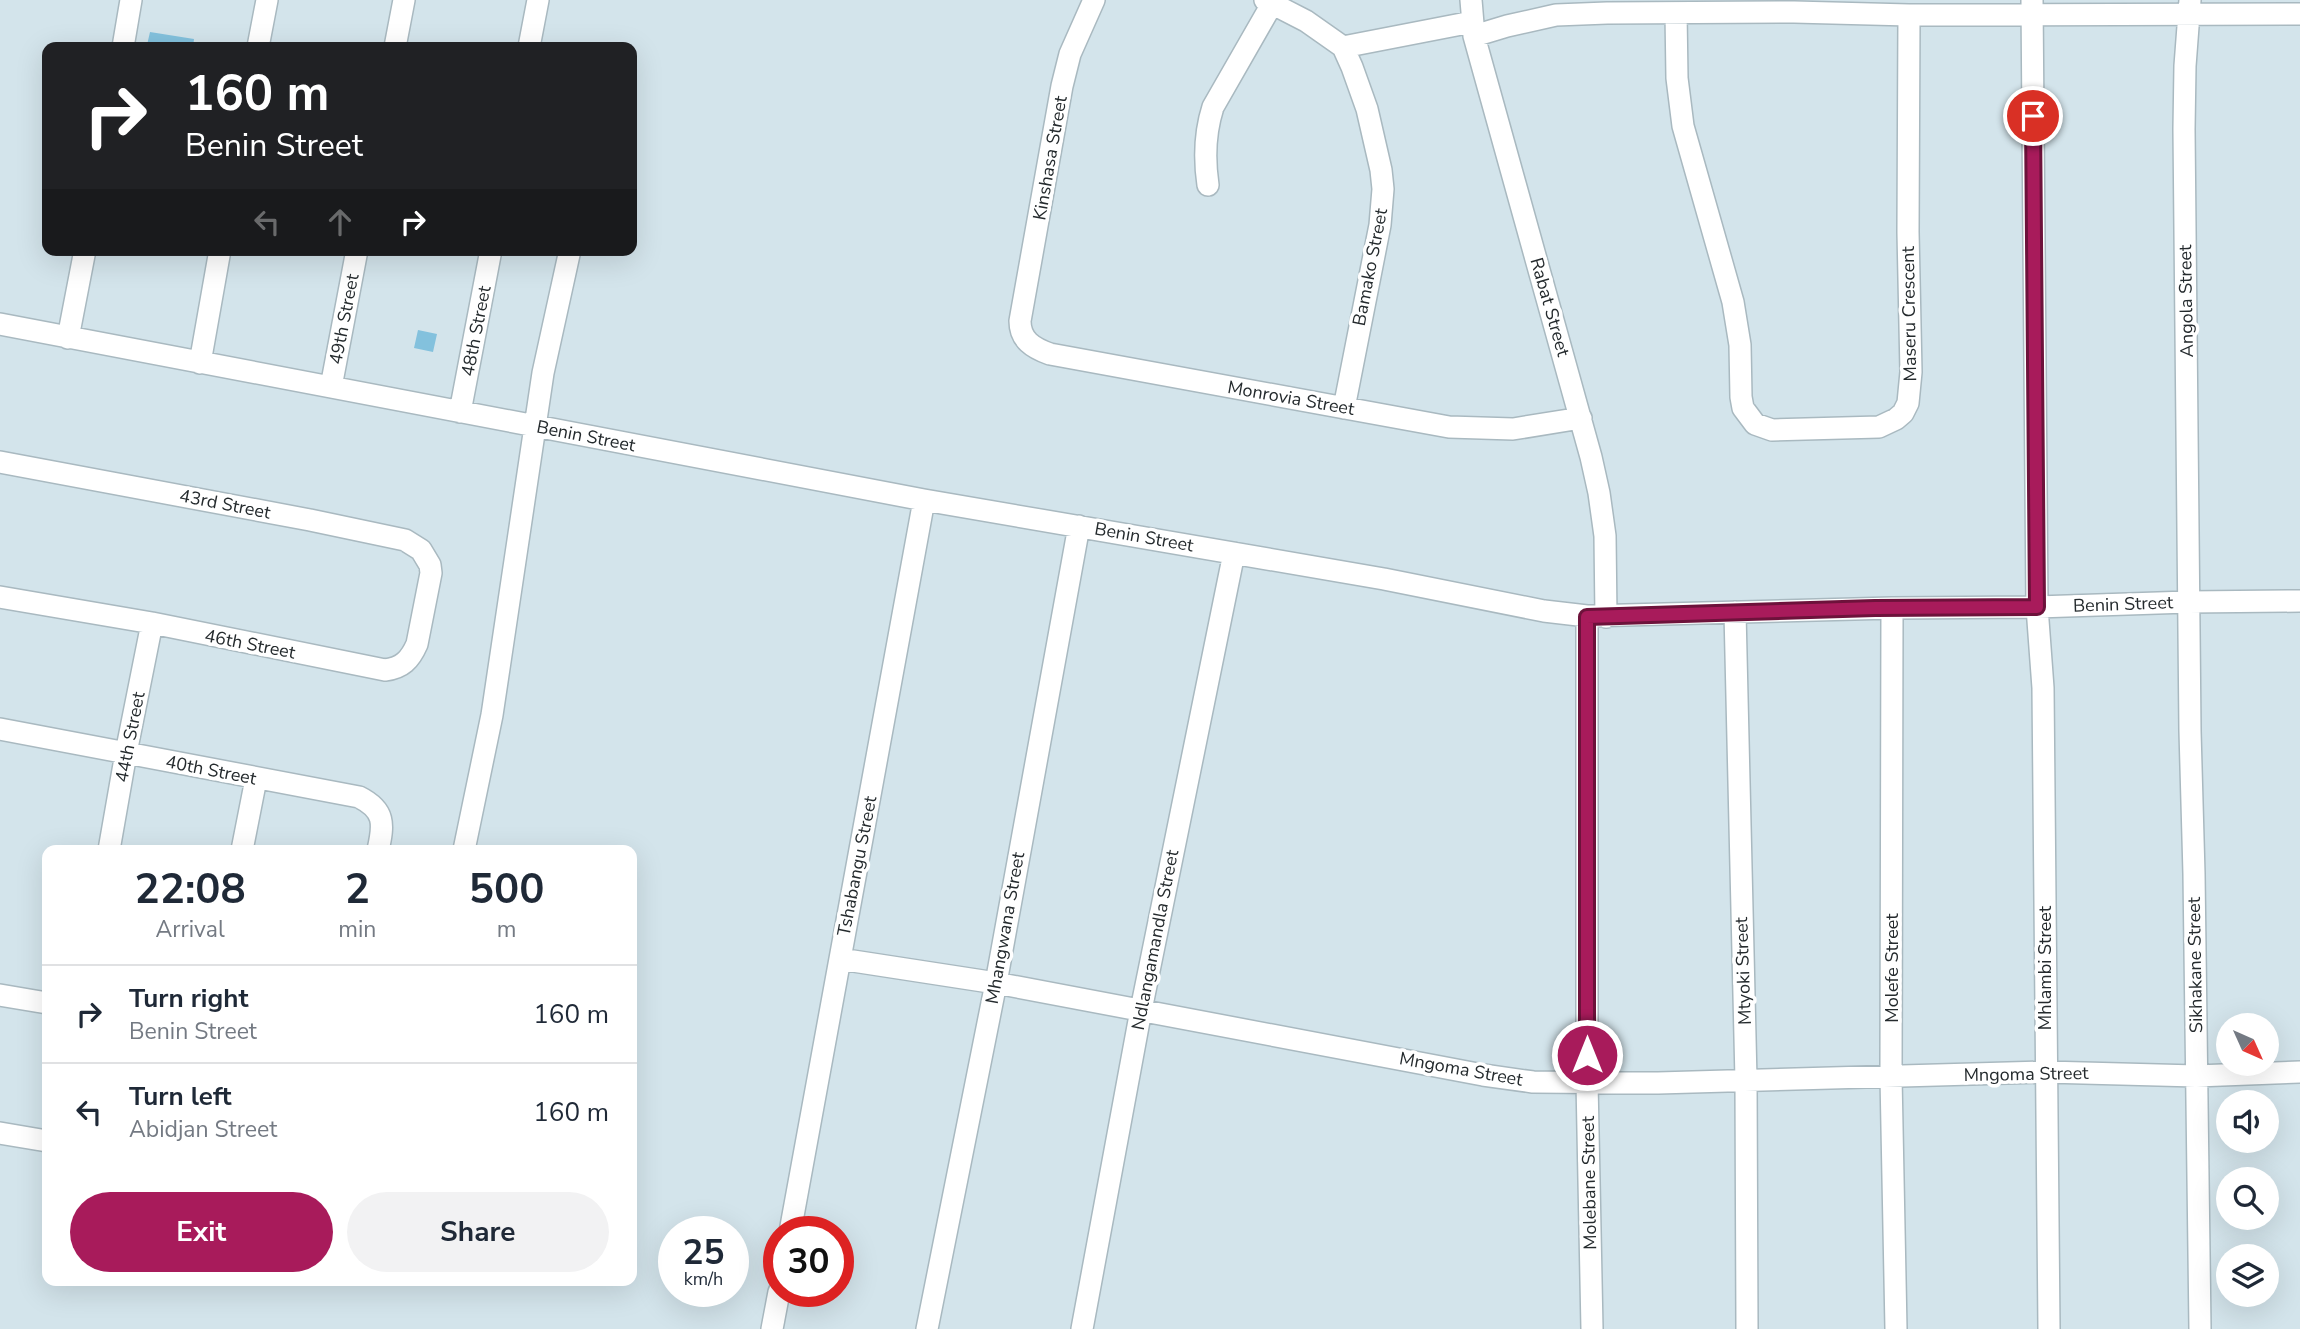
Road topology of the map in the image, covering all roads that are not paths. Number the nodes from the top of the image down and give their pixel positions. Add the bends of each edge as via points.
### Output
1 (131, 0) edge
2 (267, 0) edge
3 (404, 0) edge
4 (538, 0) edge
5 (1094, 0) edge
6 (1471, 0) edge
7 (1268, 2) edge
8 (2190, 6) edge
9 (2032, 7) edge
10 (1676, 13) junction
11 (2300, 14) edge
12 (1909, 15) junction
13 (1473, 29) junction
14 (123, 42) edge
15 (259, 42) edge
16 (396, 42) edge
17 (530, 42) edge
18 (1343, 47) junction
19 (1208, 185) dead end
20 (84, 256) edge
21 (219, 256) edge
22 (356, 256) edge
23 (490, 256) edge
24 (569, 256) edge
25 (1020, 321) joint
26 (0, 324) edge
27 (68, 338) junction
28 (200, 363) junction
29 (331, 387) junction
30 (1344, 408) junction
31 (460, 412) junction
32 (1581, 418) junction
33 (534, 426) junction
34 (0, 462) edge
35 (924, 500) junction
36 (1079, 526) junction
37 (1234, 553) junction
38 (431, 573) joint
39 (0, 597) edge
40 (2300, 601) edge
41 (2188, 602) junction
42 (2037, 607) junction
43 (1892, 608) junction
44 (1735, 612) junction
45 (1597, 617) junction
46 (152, 623) junction
47 (0, 729) edge
48 (126, 753) junction
49 (256, 779) junction
50 (110, 845) edge
51 (243, 845) edge
52 (379, 845) edge
53 (465, 845) edge
54 (840, 959) junction
55 (996, 983) junction
56 (0, 995) edge
57 (42, 1002) edge
58 (1141, 1010) junction
59 (2046, 1072) junction
60 (2300, 1072) edge
61 (2196, 1076) junction
62 (1891, 1077) junction
63 (1746, 1080) junction
64 (1587, 1082) junction
65 (0, 1133) edge
66 (42, 1140) edge
67 (793, 1216) edge
68 (776, 1307) edge
69 (772, 1329) edge
70 (928, 1329) edge
71 (1082, 1329) edge
72 (1592, 1329) edge
73 (1747, 1329) edge
74 (1896, 1329) edge
75 (2049, 1329) edge
76 (2200, 1329) edge

1 - 14 street
2 - 15 street
3 - 16 street
4 - 17 street
5 - 25 street, Kinshasa Street via 1070,54 1062,86
6 - 13 street, Rabat Street
7 - 18 street
7 - 19 street via 1213,107 1205,163
8 - 9 street
8 - 11 street
8 - 41 street, Angola Street via 2184,129
9 - 12 street
9 - 42 street, Mhlambi Street
10 - 12 street
10 - 12 street, Maseru Crescent via 1683,126 1733,302 1743,408 1755,424 1772,430 1879,428 1896,419 1908,403
10 - 13 street via 1556,15
13 - 18 street
13 - 32 street, Rabat Street
18 - 30 street, Bamako Street via 1367,109 1383,189
20 - 27 street
21 - 28 street
22 - 29 street, 49th Street
23 - 31 street, 48th Street
24 - 33 street
25 - 30 street, Monrovia Street via 1026,341 1050,354
26 - 27 street, Benin Street
27 - 28 street, Benin Street
28 - 29 street, Benin Street
29 - 31 street, Benin Street
30 - 32 street, Monrovia Street via 1497,430
31 - 33 street, Benin Street
32 - 45 street, Rabat Street via 1605,536
33 - 35 street, Benin Street
33 - 53 street via 492,716
34 - 38 street, 43rd Street via 405,540 426,556
35 - 36 street, Benin Street
35 - 54 street, Tshabangu Street
36 - 37 street, Benin Street
36 - 55 street, Mhangwana Street
37 - 45 street, Benin Street
37 - 58 street, Ndlangamandla Street
38 - 46 street, 46th Street via 417,645 405,664 385,670
39 - 46 street, 46th Street
40 - 41 street, Benin Street
41 - 42 street, Benin Street
41 - 61 street, Sikhakane Street
42 - 43 street, Benin Street
42 - 59 street, Mhlambi Street via 2043,688
43 - 44 street, Benin Street
43 - 62 street, Molefe Street
44 - 45 street, Benin Street
44 - 63 street, Mtyoki Street
45 - 64 street, Molebane Street
46 - 48 street, 44th Street
47 - 48 street, 40th Street
48 - 49 street, 40th Street
48 - 50 street, 44th Street
49 - 51 street
49 - 52 street, 40th Street via 369,802 381,817
54 - 55 street, Mngoma Street
54 - 67 street, Tshabangu Street
55 - 58 street, Mngoma Street
55 - 70 street, Mhangwana Street
56 - 57 street
58 - 64 street, Mngoma Street via 1511,1080
58 - 71 street, Ndlangamandla Street
59 - 61 street, Mngoma Street
59 - 62 street, Mngoma Street
59 - 75 street, Mhlambi Street
60 - 61 street, Mngoma Street
61 - 76 street, Sikhakane Street
62 - 63 street, Mngoma Street
62 - 74 street, Molefe Street
63 - 64 street, Mngoma Street
63 - 73 street, Mtyoki Street
64 - 72 street, Molebane Street
65 - 66 street
68 - 69 street

